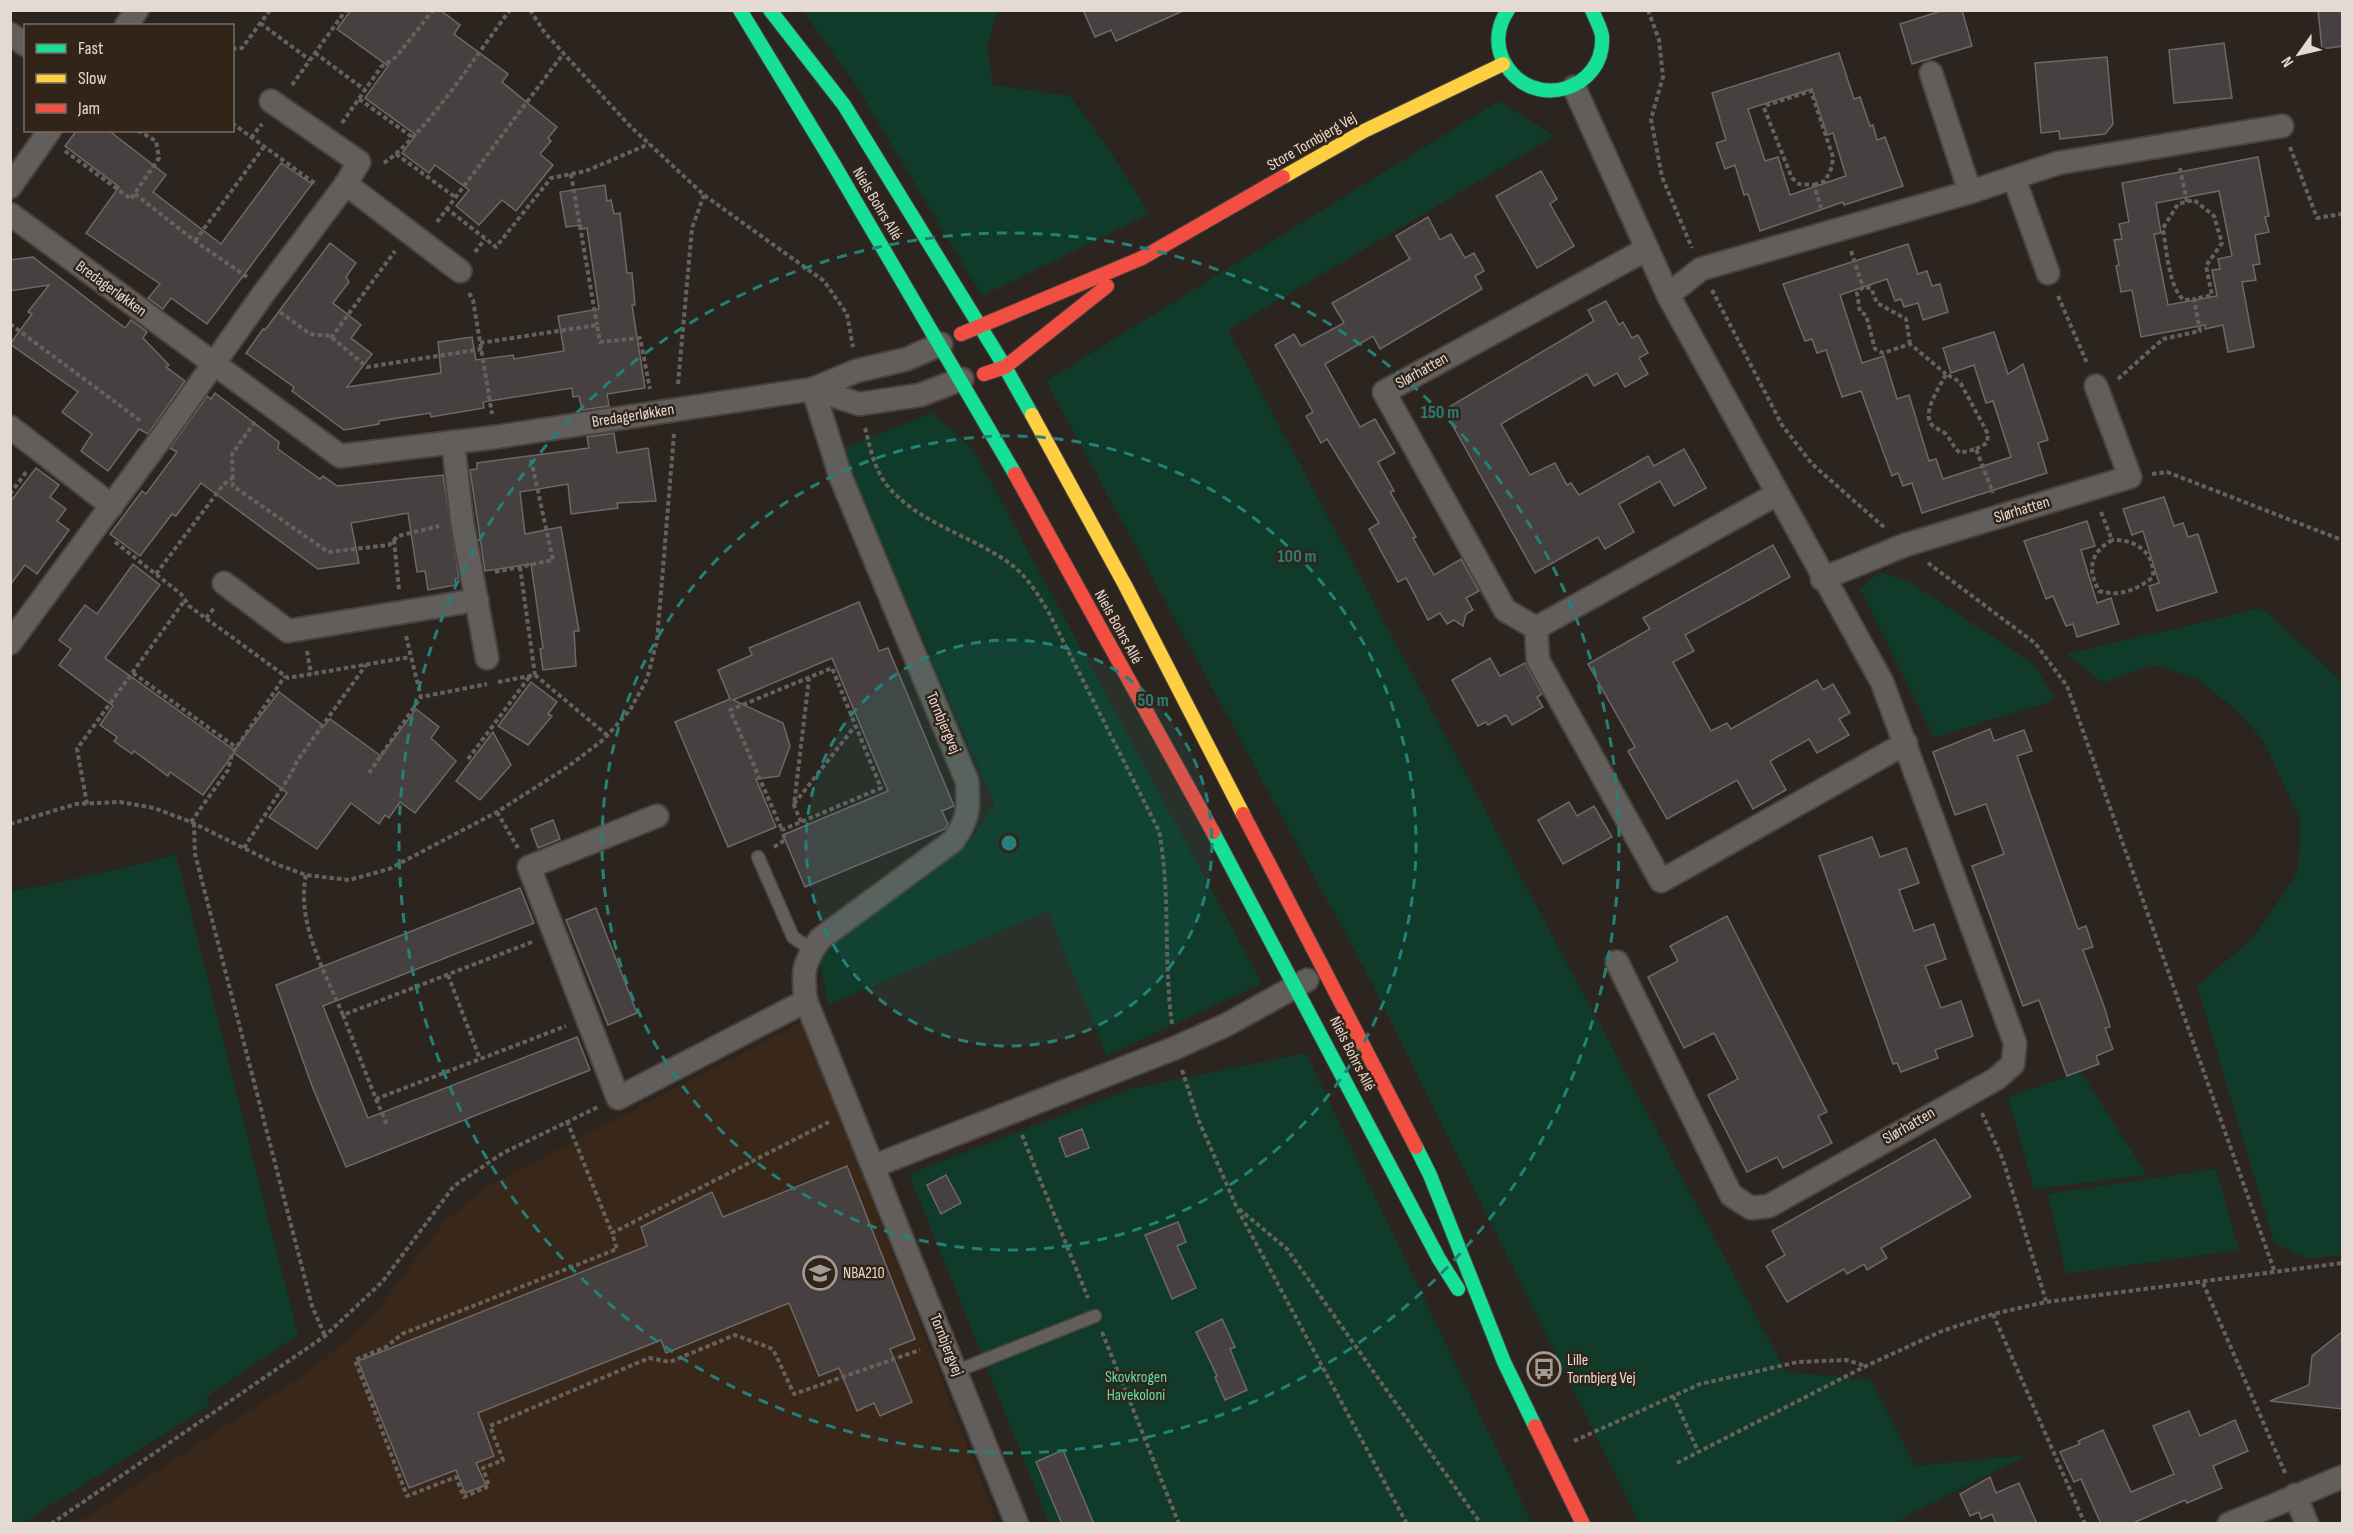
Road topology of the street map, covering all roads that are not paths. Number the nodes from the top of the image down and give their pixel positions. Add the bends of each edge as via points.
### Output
1 (137, 10) edge
2 (740, 10) edge
3 (770, 10) edge
4 (1508, 10) edge
5 (1599, 15) edge
6 (127, 24) edge
7 (10, 34) edge
8 (24, 44) edge
9 (1503, 64) junction
10 (1931, 73) dead end
11 (1574, 87) junction
12 (274, 103) road end
13 (2282, 126) road end
14 (47, 134) edge
15 (819, 138) junction
16 (849, 163) dead end
17 (2014, 178) junction
18 (10, 187) edge
19 (354, 190) junction
20 (1970, 192) junction
21 (10, 214) edge
22 (1647, 249) junction
23 (1142, 258) junction
24 (460, 271) road end
25 (2048, 273) road end
26 (1668, 295) junction
27 (980, 325) junction
28 (952, 334) junction
29 (213, 363) junction
30 (1005, 367) junction
31 (976, 373) junction
32 (813, 389) junction
33 (2098, 390) road end
34 (10, 427) edge
35 (453, 442) junction
36 (1777, 494) junction
37 (112, 506) junction
38 (1097, 563) dead end
39 (1822, 579) junction
40 (224, 583) dead end
41 (1125, 585) junction
42 (477, 600) junction
43 (1536, 628) junction
44 (10, 643) edge
45 (487, 658) dead end
46 (1906, 743) junction
47 (657, 816) dead end
48 (758, 857) road end
49 (812, 950) junction
50 (1617, 962) dead end
51 (1324, 968) junction
52 (1298, 987) junction
53 (806, 1001) junction
54 (874, 1166) junction
55 (1095, 1316) dead end
56 (1504, 1362) junction
57 (957, 1371) junction
58 (2343, 1477) edge
59 (2295, 1496) junction
60 (1017, 1524) edge
61 (1583, 1524) edge
62 (2229, 1524) edge
63 (2307, 1524) edge

1 - 6 street
2 - 15 street, Niels Bohrs Allé
3 - 27 street, Niels Bohrs Allé via 844,105
4 - 9 street via 1499,31 1498,48
5 - 11 street via 1599,58 1590,75
7 - 8 street
9 - 11 street via 1516,80 1534,90 1555,93
9 - 23 street, Store Tornbjerg Vej via 1364,131
10 - 20 street
11 - 22 street, Slørhatten
12 - 19 street via 359,162
13 - 17 street via 2058,163
14 - 18 street
15 - 16 street
15 - 28 street, Niels Bohrs Allé
17 - 20 street
17 - 25 street
19 - 24 street
19 - 29 street via 263,294
20 - 26 street via 1701,269
21 - 29 street, Bredagerløkken
22 - 26 street, Slørhatten
22 - 43 street, Slørhatten via 1384,392 1505,610
23 - 27 street, Store Tornbjerg Vej
23 - 30 street, Store Tornbjerg Vej
26 - 36 street, Slørhatten
27 - 28 street, Store Tornbjerg Vej
27 - 30 street, Niels Bohrs Allé
28 - 30 street
28 - 31 street, Niels Bohrs Allé
28 - 32 street, Bredagerløkken via 907,359 856,371
29 - 35 street, Bredagerløkken via 340,456
29 - 37 street
30 - 31 street, Store Tornbjerg Vej
30 - 41 street, Niels Bohrs Allé
31 - 32 street, Bredagerløkken via 920,395 859,404
31 - 52 street, Niels Bohrs Allé
32 - 35 street, Bredagerløkken
32 - 49 street, Tornbjergvej via 841,478 967,781 969,805 966,822 953,841 820,939
33 - 39 street, Slørhatten via 2130,477 1905,545
34 - 37 street
35 - 42 street
36 - 39 street, Slørhatten
36 - 43 street
37 - 44 street
38 - 41 street
39 - 46 street, Slørhatten via 1882,682
40 - 42 street via 288,631
41 - 51 street, Niels Bohrs Allé
42 - 45 street
43 - 46 street via 1538,660 1661,881
46 - 50 street, Slørhatten via 2015,1043 2013,1064 1996,1079 1768,1206 1751,1208 1731,1195
47 - 53 street via 529,867 618,1098
48 - 49 lane via 793,936
49 - 53 street, Tornbjergvej via 802,977
51 - 52 street
51 - 56 street, Niels Bohrs Allé via 1430,1174
52 - 54 street via 1175,1048
52 - 56 street, Niels Bohrs Allé via 1439,1259
53 - 54 street, Tornbjergvej
54 - 57 street, Tornbjergvej
55 - 57 lane
56 - 61 street, Niels Bohrs Allé
57 - 60 street, Tornbjergvej
58 - 59 street
59 - 62 street
59 - 63 street

